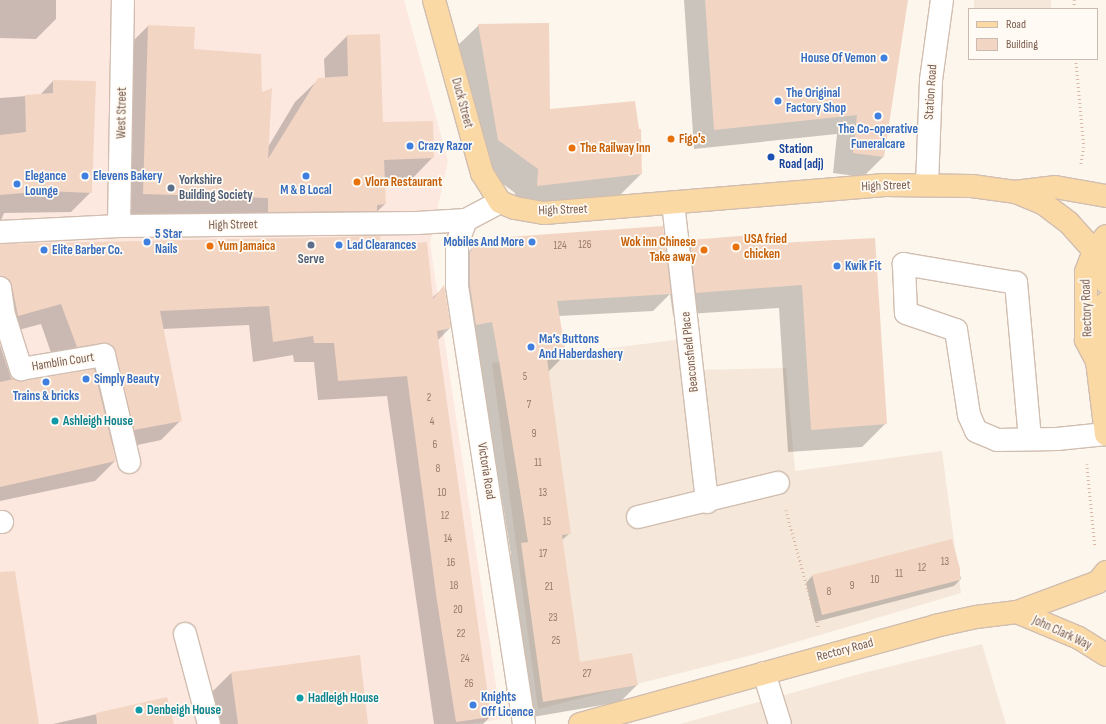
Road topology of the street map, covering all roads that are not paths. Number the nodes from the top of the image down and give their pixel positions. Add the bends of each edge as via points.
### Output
1 (123, 0) edge
2 (434, 0) edge
3 (942, 0) edge
4 (927, 185) junction
5 (1015, 192) junction
6 (1106, 196) edge
7 (500, 202) junction
8 (673, 203) junction
9 (466, 220) junction
10 (119, 226) junction
11 (0, 232) edge
12 (1100, 244) edge
13 (1106, 283) edge
14 (0, 288) edge
15 (1106, 303) edge
16 (1097, 361) junction
17 (1106, 434) edge
18 (1030, 439) junction
19 (129, 462) dead end
20 (778, 483) road end
21 (707, 502) junction
22 (638, 517) dead end
23 (1106, 572) edge
24 (1017, 612) junction
25 (185, 634) dead end
26 (1106, 655) edge
27 (764, 673) junction
28 (209, 724) edge
29 (524, 724) edge
30 (580, 724) edge
31 (780, 724) edge

1 - 10 street, West Street
2 - 7 main road, Duck Street via 475,152 482,173
3 - 4 street, Station Road via 931,80
4 - 5 main road, High Street via 972,186
4 - 8 main road, High Street via 774,192
5 - 6 main road, High Street via 1055,187
5 - 12 main road via 1044,204
7 - 8 main road, High Street via 515,208 544,213
7 - 9 street, High Street
8 - 21 street, Beaconsfield Place
9 - 10 street, High Street via 417,223
9 - 29 street, Victoria Road via 457,244 457,286
10 - 11 street, High Street
12 - 13 main road
12 - 16 main road, Rectory Road via 1086,272 1084,298 1086,340
14 - 19 street, Hamblin Court via 4,315 21,369 104,355
15 - 16 main road, Rectory Road
16 - 17 main road, Rectory Road
17 - 18 street
18 - 18 street via 997,440 976,431 969,415 956,330 906,313 904,264 1016,283
20 - 21 street
21 - 22 street
23 - 24 main road, Rectory Road via 1098,582
24 - 26 main road, John Clark Way via 1079,638
24 - 27 main road, Rectory Road via 936,626
25 - 28 street
27 - 30 main road, Rectory Road
27 - 31 street

